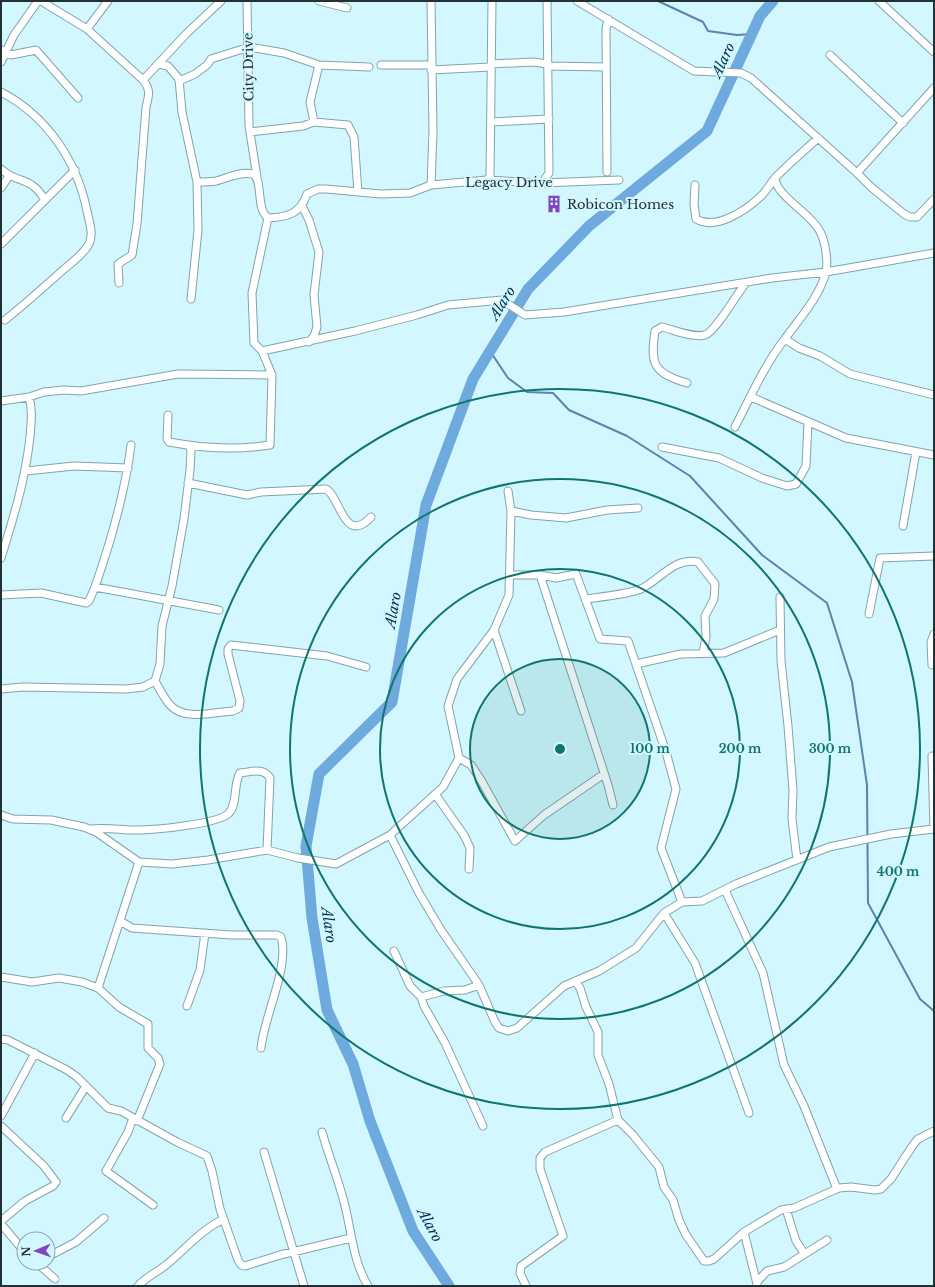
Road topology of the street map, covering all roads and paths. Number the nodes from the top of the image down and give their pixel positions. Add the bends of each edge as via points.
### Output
1 (38, 1) edge
2 (41, 1) edge
3 (108, 1) edge
4 (221, 1) edge
5 (246, 1) edge
6 (319, 1) edge
7 (431, 1) edge
8 (492, 1) edge
9 (547, 1) edge
10 (577, 1) edge
11 (879, 1) edge
12 (347, 8) dead end
13 (608, 20) junction
14 (87, 29) junction
15 (246, 48) junction
16 (3, 51) edge
17 (934, 52) edge
18 (830, 55) dead end
19 (1, 62) edge
20 (159, 64) junction
21 (318, 65) junction
22 (382, 65) dead end
23 (548, 65) junction
24 (491, 66) junction
25 (369, 67) dead end
26 (606, 67) junction
27 (432, 68) junction
28 (143, 80) junction
29 (179, 81) junction
30 (934, 88) edge
31 (1, 92) edge
32 (78, 98) dead end
33 (549, 119) junction
34 (314, 122) junction
35 (491, 122) junction
36 (902, 123) junction
37 (250, 132) junction
38 (818, 138) junction
39 (1, 169) edge
40 (74, 170) junction
41 (607, 172) dead end
42 (857, 173) junction
43 (9, 176) junction
44 (257, 177) junction
45 (775, 178) junction
46 (488, 180) junction
47 (619, 180) dead end
48 (197, 182) junction
49 (542, 183) junction
50 (431, 185) junction
51 (695, 185) dead end
52 (1, 188) edge
53 (358, 192) junction
54 (934, 199) edge
55 (45, 200) junction
56 (302, 206) junction
57 (268, 218) junction
58 (1, 244) edge
59 (934, 253) edge
60 (826, 272) junction
61 (119, 283) dead end
62 (745, 284) junction
63 (191, 299) dead end
64 (5, 320) dead end
65 (784, 339) junction
66 (309, 342) junction
67 (262, 351) junction
68 (272, 376) junction
69 (687, 383) dead end
70 (934, 394) edge
71 (751, 397) junction
72 (29, 398) junction
73 (1, 401) edge
74 (168, 415) dead end
75 (808, 422) junction
76 (734, 428) dead end
77 (131, 445) dead end
78 (190, 447) junction
79 (662, 447) dead end
80 (916, 452) junction
81 (934, 455) edge
82 (128, 468) junction
83 (26, 471) junction
84 (188, 484) junction
85 (508, 491) dead end
86 (638, 508) dead end
87 (511, 511) junction
88 (371, 517) dead end
89 (903, 526) dead end
90 (934, 556) edge
91 (1, 558) edge
92 (510, 575) junction
93 (540, 575) junction
94 (95, 587) junction
95 (1, 595) edge
96 (780, 597) dead end
97 (586, 599) junction
98 (168, 601) junction
99 (219, 610) dead end
100 (869, 614) dead end
101 (494, 630) junction
102 (780, 630) junction
103 (934, 634) edge
104 (702, 653) junction
105 (636, 664) junction
106 (932, 665) dead end
107 (366, 667) dead end
108 (155, 681) junction
109 (1, 689) edge
110 (521, 711) dead end
111 (932, 756) dead end
112 (459, 758) junction
113 (604, 774) junction
114 (435, 794) junction
115 (612, 805) dead end
116 (1, 814) edge
117 (91, 829) junction
118 (934, 829) edge
119 (390, 835) junction
120 (267, 850) junction
121 (797, 860) junction
122 (139, 862) junction
123 (469, 869) dead end
124 (725, 890) junction
125 (682, 902) junction
126 (664, 913) junction
127 (120, 921) junction
128 (205, 933) junction
129 (394, 951) dead end
130 (1, 977) edge
131 (575, 981) junction
132 (479, 985) junction
133 (98, 988) junction
134 (421, 997) junction
135 (187, 1006) dead end
136 (1, 1039) edge
137 (261, 1048) dead end
138 (34, 1053) junction
139 (86, 1086) junction
140 (749, 1113) dead end
141 (1, 1116) edge
142 (66, 1118) dead end
143 (135, 1119) junction
144 (618, 1120) junction
145 (1, 1126) edge
146 (483, 1126) dead end
147 (322, 1132) dead end
148 (934, 1132) edge
149 (264, 1152) dead end
150 (837, 1189) junction
151 (152, 1205) dead end
152 (786, 1209) junction
153 (104, 1218) dead end
154 (224, 1219) junction
155 (1, 1221) edge
156 (1, 1224) edge
157 (744, 1232) junction
158 (351, 1238) junction
159 (827, 1240) dead end
160 (16, 1242) edge
161 (56, 1252) edge
162 (293, 1252) junction
163 (804, 1254) junction
164 (48, 1271) edge
165 (55, 1279) dead end
166 (142, 1284) edge
167 (757, 1284) edge
168 (304, 1286) edge
169 (368, 1286) edge
170 (526, 1286) edge

1 - 16 street
2 - 14 street
3 - 14 street
4 - 20 street
5 - 15 street, City Drive
6 - 12 street
7 - 27 street
8 - 24 street
9 - 23 street
10 - 13 street
11 - 17 street
13 - 26 street
13 - 38 street via 694,71 741,73 751,78
14 - 28 street
15 - 21 street via 284,53
15 - 29 street via 211,59 195,74
15 - 37 street, City Drive
16 - 19 street
16 - 32 street via 11,55 36,50
18 - 36 street
20 - 28 street
20 - 29 street via 168,66
21 - 25 street
21 - 34 street via 310,102
22 - 27 street
23 - 24 street via 533,62
23 - 26 street
23 - 33 street
24 - 27 street
24 - 35 street
26 - 41 street
27 - 50 street
28 - 61 street via 150,92 144,125 137,224 132,254 118,264
29 - 48 street via 182,112
30 - 36 street
31 - 40 street via 28,108 42,121
33 - 35 street
33 - 49 street via 549,173
34 - 37 street via 302,126
34 - 53 street via 348,125 354,138
35 - 46 street
36 - 42 street
37 - 44 street, City Drive
38 - 42 street
38 - 45 street
39 - 43 street
40 - 55 street
40 - 64 street via 84,194 91,231 88,246 76,260
42 - 54 street via 910,217 920,215
43 - 52 street
43 - 55 street via 29,182 40,191
44 - 48 street via 246,174
44 - 57 street, City Drive via 261,206
45 - 51 street via 761,196 745,210 712,222 700,221 695,216
45 - 60 street via 783,194 801,209 820,231 826,254
46 - 49 street, Legacy Drive
46 - 50 street, Legacy Drive
47 - 49 street, Legacy Drive
48 - 63 street via 198,230
50 - 53 street, Legacy Drive via 410,192
53 - 56 street, Legacy Drive via 318,189 307,194
55 - 58 street
56 - 57 street, Legacy Drive via 284,218
56 - 66 street via 310,220 319,252 314,295 317,327
57 - 67 street via 252,293 254,343
59 - 60 street
60 - 62 street
60 - 65 street via 809,306
62 - 66 street via 564,312 525,315 502,300 448,305
62 - 69 street via 706,335 662,327 655,331 653,362 669,378
65 - 70 street via 850,374
65 - 71 street
66 - 67 street
67 - 68 street
68 - 72 street via 178,374 81,391 44,392
68 - 78 street via 270,446
71 - 75 street
71 - 76 street
72 - 73 street
72 - 83 street via 32,413
74 - 78 street via 168,441
75 - 79 street via 806,466 796,484 787,486 762,478 719,458
75 - 80 street via 846,438
77 - 82 street
78 - 84 street
80 - 81 street
80 - 89 street
82 - 83 street via 74,466
82 - 94 street via 107,552
83 - 91 street
84 - 88 street via 247,495 326,489 332,494 343,518 348,522 359,525
84 - 98 street
85 - 87 street
86 - 87 street via 608,510 566,518
87 - 92 street
90 - 100 street via 880,558
92 - 93 street
92 - 101 street via 509,595
93 - 97 street via 556,578 576,574
93 - 113 street
94 - 95 street via 86,603 41,593
94 - 98 street
96 - 102 street
97 - 104 street via 640,589 676,564 689,560 698,562 715,584 714,599 705,616 706,637
97 - 105 street via 600,639 628,640
98 - 99 street
98 - 108 street via 162,626 160,664
101 - 110 street
101 - 112 street via 456,679 448,706
102 - 104 street via 724,653
102 - 121 street
103 - 106 street via 931,642
104 - 105 street via 681,654
105 - 125 street via 676,788 661,848
107 - 108 street via 326,656 231,645 228,654 240,701 239,708 233,711 189,714 170,704
108 - 109 street via 142,687 126,689
111 - 118 street
112 - 113 street via 471,764 515,841 544,815
112 - 114 street via 443,786
113 - 115 street
114 - 119 street
114 - 123 street via 464,835 470,848
116 - 117 street via 13,819 51,820
117 - 120 street via 162,828 223,818 231,811 240,772 264,771 270,778
117 - 122 street
118 - 121 street via 828,847
119 - 120 street via 336,864
119 - 132 street via 430,911
120 - 122 street via 172,864
121 - 124 street
122 - 127 street
124 - 125 street via 702,900
124 - 150 street via 763,973 784,1065 804,1106
125 - 126 street
126 - 131 street via 636,948 599,971
126 - 140 street via 695,963
127 - 128 street via 132,928
127 - 133 street
128 - 135 street via 200,970
128 - 137 street via 281,937 283,947 276,991 263,1031
129 - 134 street via 410,986
130 - 133 street via 32,982 59,978
131 - 132 street via 564,986 513,1031 499,1028
131 - 144 street via 598,1032 598,1055
132 - 134 street via 465,990 444,991
133 - 143 street via 119,1007 148,1024 148,1048 160,1064
134 - 146 street
136 - 138 street
138 - 139 street via 67,1070
138 - 141 street
139 - 142 street
139 - 143 street via 105,1106 122,1111
143 - 151 street via 106,1172
143 - 154 street via 209,1159
144 - 157 street via 657,1163 664,1187 673,1200 678,1220 704,1261 714,1259
144 - 170 street via 545,1152 540,1158 540,1169 563,1236 521,1266 520,1273
145 - 155 street via 44,1166 56,1182
147 - 158 street via 345,1206
148 - 150 street via 918,1139 891,1179 881,1189
149 - 162 street
150 - 152 street
152 - 157 street
152 - 163 street via 796,1241
153 - 161 street via 76,1242
154 - 162 street via 241,1265
154 - 166 street via 212,1224
156 - 160 street
157 - 167 street
158 - 162 street
158 - 169 street via 359,1268
159 - 163 street
162 - 168 street
163 - 167 street via 784,1267 767,1271
164 - 165 street

